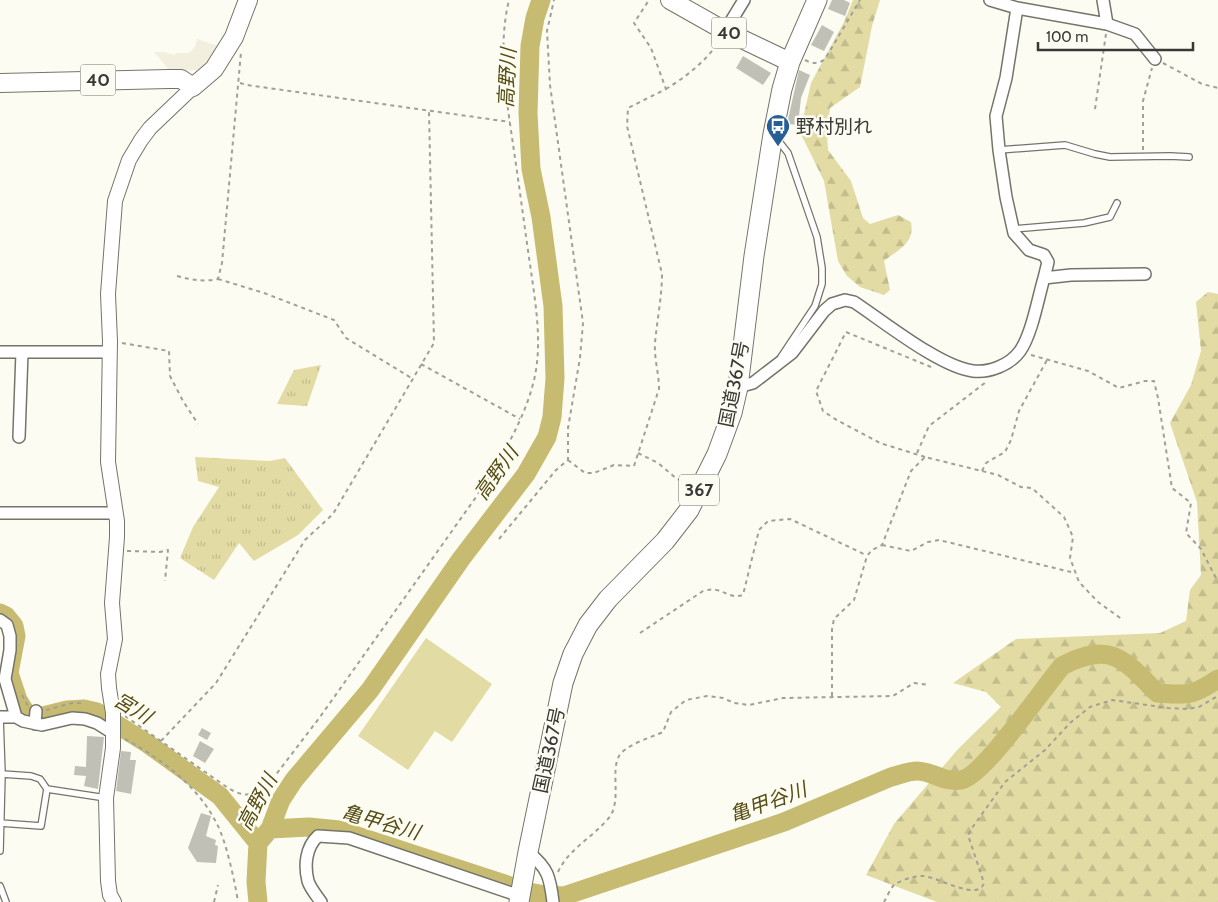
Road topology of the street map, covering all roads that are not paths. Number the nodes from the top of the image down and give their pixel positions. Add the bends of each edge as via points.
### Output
1 (248, 0) edge
2 (670, 0) edge
3 (744, 0) edge
4 (816, 0) edge
5 (990, 0) edge
6 (1103, 0) edge
7 (1026, 6) edge
8 (1107, 24) junction
9 (721, 38) junction
10 (1155, 59) road end
11 (790, 62) junction
12 (0, 83) edge
13 (193, 87) junction
14 (773, 134) junction
15 (999, 150) junction
16 (1189, 157) dead end
17 (1117, 203) dead end
18 (1013, 229) junction
19 (1146, 274) dead end
20 (1044, 278) junction
21 (110, 347) junction
22 (0, 352) edge
23 (22, 352) junction
24 (774, 368) junction
25 (738, 387) junction
26 (19, 438) dead end
27 (0, 513) edge
28 (116, 514) junction
29 (0, 620) edge
30 (0, 717) edge
31 (16, 717) junction
32 (113, 730) junction
33 (2, 774) junction
34 (47, 789) junction
35 (106, 798) junction
36 (1, 823) edge
37 (0, 850) edge
38 (528, 852) junction
39 (0, 886) edge
40 (521, 893) edge
41 (553, 896) edge
42 (4, 900) edge
43 (114, 902) edge
44 (321, 902) edge

1 - 13 main road via 234,37 214,69
2 - 9 main road, 40
3 - 9 street
4 - 11 highway, 国道367号 / 367
5 - 7 street
6 - 8 street
7 - 8 street
7 - 15 street via 996,116
8 - 10 street via 1135,34
9 - 11 main road, 40
11 - 14 highway, 国道367号 / 367
12 - 13 main road, 40 via 169,78 180,79
13 - 21 street via 141,140 118,191 108,294
14 - 24 lane via 788,153 817,237 822,268 822,284 815,306
14 - 25 highway, 国道367号 / 367
15 - 16 lane via 1065,145 1110,157
15 - 18 street
17 - 18 lane via 1110,217 1084,223
18 - 20 street via 1029,250 1044,255 1048,262
19 - 20 street
20 - 24 street via 1020,352 988,372 971,371 934,355 854,302 845,300 832,304 792,353
21 - 23 street
21 - 28 street via 108,462
22 - 23 street
23 - 26 street
24 - 25 street via 753,383
25 - 38 highway, 国道367号 / 367 via 717,454 689,510 665,541 603,606 588,625 573,654 563,684
27 - 28 street
28 - 32 street via 112,603 115,639 108,674
29 - 31 street via 7,625 10,636 5,679
30 - 31 street
30 - 33 lane
31 - 32 street via 23,721 35,717 42,725 85,718
32 - 35 street
33 - 34 lane via 40,779
33 - 36 lane
34 - 35 lane
34 - 36 lane via 41,826
35 - 43 street via 108,881
36 - 37 lane
38 - 40 highway, 国道367号 / 367
38 - 41 street via 550,878
39 - 42 lane
40 - 44 street via 349,838 318,836 310,843 306,864 308,882

